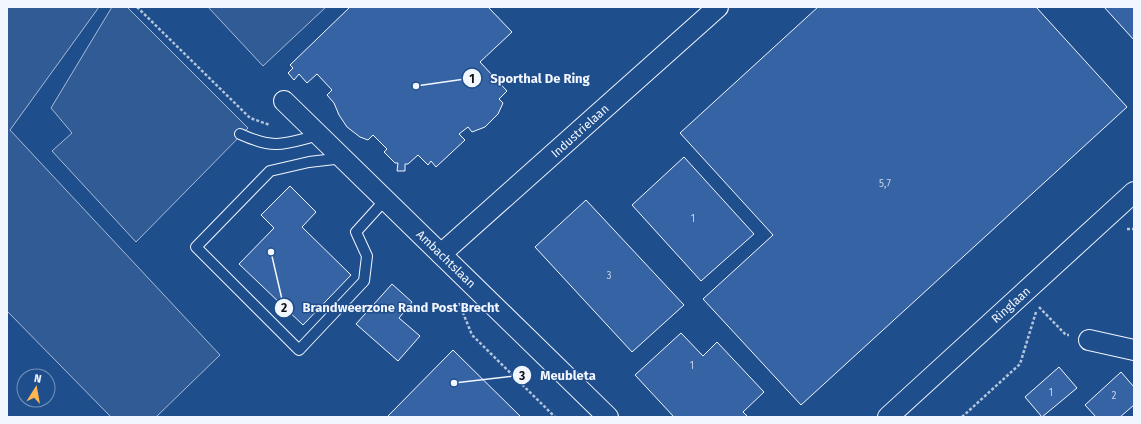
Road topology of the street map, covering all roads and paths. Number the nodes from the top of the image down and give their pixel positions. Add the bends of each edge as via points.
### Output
1 (137, 7) edge
2 (718, 7) edge
3 (284, 101) dead end
4 (240, 134) dead end
5 (319, 135) junction
6 (300, 140) junction
7 (343, 158) junction
8 (1134, 192) edge
9 (385, 200) junction
10 (1124, 229) dead end
11 (1134, 229) edge
12 (441, 254) junction
13 (1034, 300) junction
14 (459, 302) dead end
15 (1089, 340) joint
16 (1134, 350) edge
17 (555, 417) edge
18 (608, 417) edge
19 (888, 417) edge
20 (962, 417) edge

1 - 6 path via 250,118 292,131
2 - 12 street, Industrielaan
3 - 5 street, Ambachtslaan
4 - 6 lane via 258,142 279,145
5 - 6 lane
5 - 7 street, Ambachtslaan
7 - 9 street, Ambachtslaan
7 - 9 lane via 308,162 270,171 196,247 299,350 364,281 367,256 356,232
8 - 13 street, Ringlaan
9 - 12 street, Ambachtslaan
10 - 11 path
12 - 18 street, Ambachtslaan
13 - 15 path via 1066,335
13 - 19 street, Ringlaan
13 - 20 path via 1020,364
14 - 17 path via 472,335
15 - 16 street

